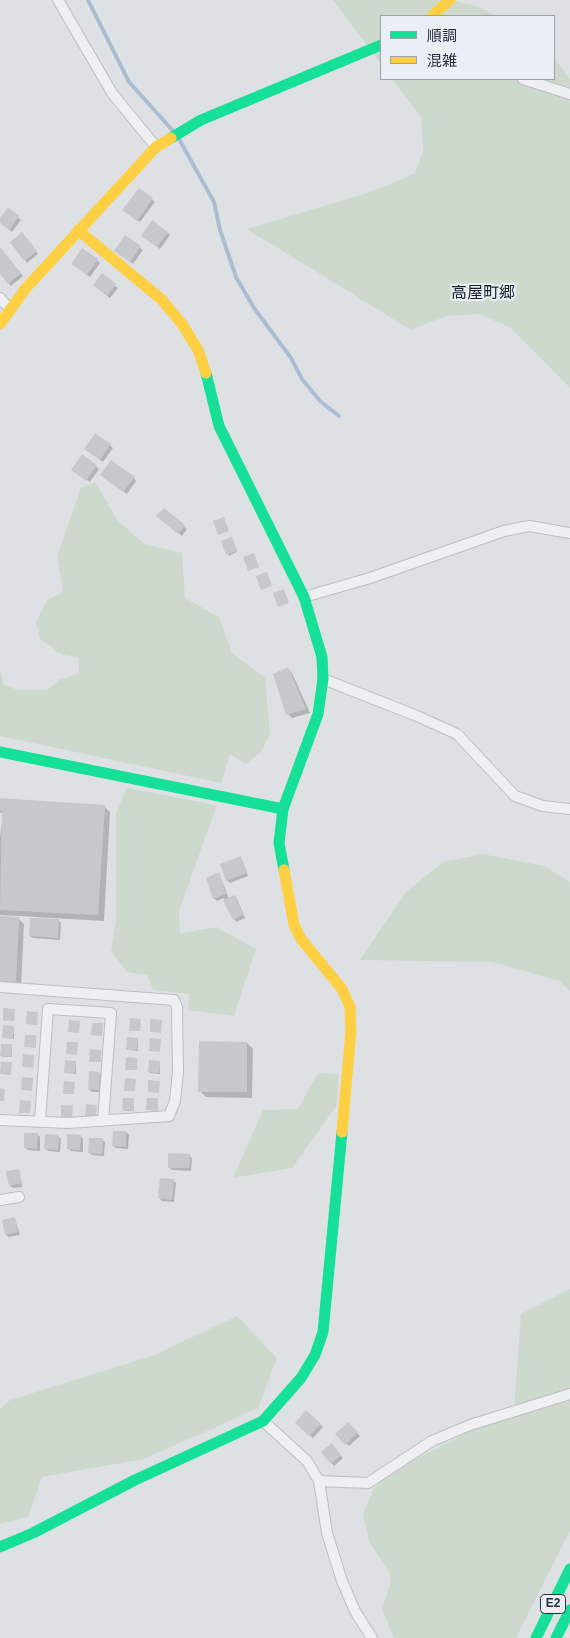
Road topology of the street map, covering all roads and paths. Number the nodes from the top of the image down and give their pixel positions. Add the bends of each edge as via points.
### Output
1 (58, 0) edge
2 (450, 0) edge
3 (434, 15) edge
4 (380, 45) edge
5 (526, 80) edge
6 (570, 94) edge
7 (156, 147) junction
8 (78, 230) junction
9 (0, 298) edge
10 (10, 309) junction
11 (0, 324) edge
12 (570, 533) edge
13 (304, 597) junction
14 (323, 679) junction
15 (0, 752) edge
16 (283, 809) junction
17 (570, 809) edge
18 (0, 987) edge
19 (0, 1120) edge
20 (40, 1120) junction
21 (103, 1121) junction
22 (19, 1197) dead end
23 (0, 1200) edge
24 (570, 1394) edge
25 (263, 1421) junction
26 (319, 1481) junction
27 (0, 1547) edge
28 (570, 1569) edge
29 (570, 1610) edge
30 (372, 1638) edge
31 (536, 1638) edge
32 (556, 1638) edge

1 - 7 street via 112,93
2 - 3 main road
4 - 7 main road via 201,120
5 - 6 street
7 - 8 main road
8 - 10 main road
8 - 13 main road via 161,299 182,324 198,350 227,446
9 - 10 street
10 - 11 main road
12 - 13 street via 529,526 504,531 370,578
13 - 14 main road via 322,657
14 - 16 main road via 318,714
14 - 17 street via 457,734 516,796 544,806
15 - 16 main road
16 - 25 main road via 279,843 294,925 342,989 350,1008 350,1031 323,1332 315,1355 301,1378
18 - 21 street via 174,1000 178,1072 175,1101 169,1116
19 - 20 street
20 - 21 street via 68,1123
20 - 21 street via 48,1009 111,1013
22 - 23 street
24 - 26 street via 470,1425 432,1441 368,1483
25 - 26 street via 307,1461
25 - 27 main road
26 - 30 street via 327,1533 342,1581
28 - 31 main road, E2
29 - 32 main road, E2

